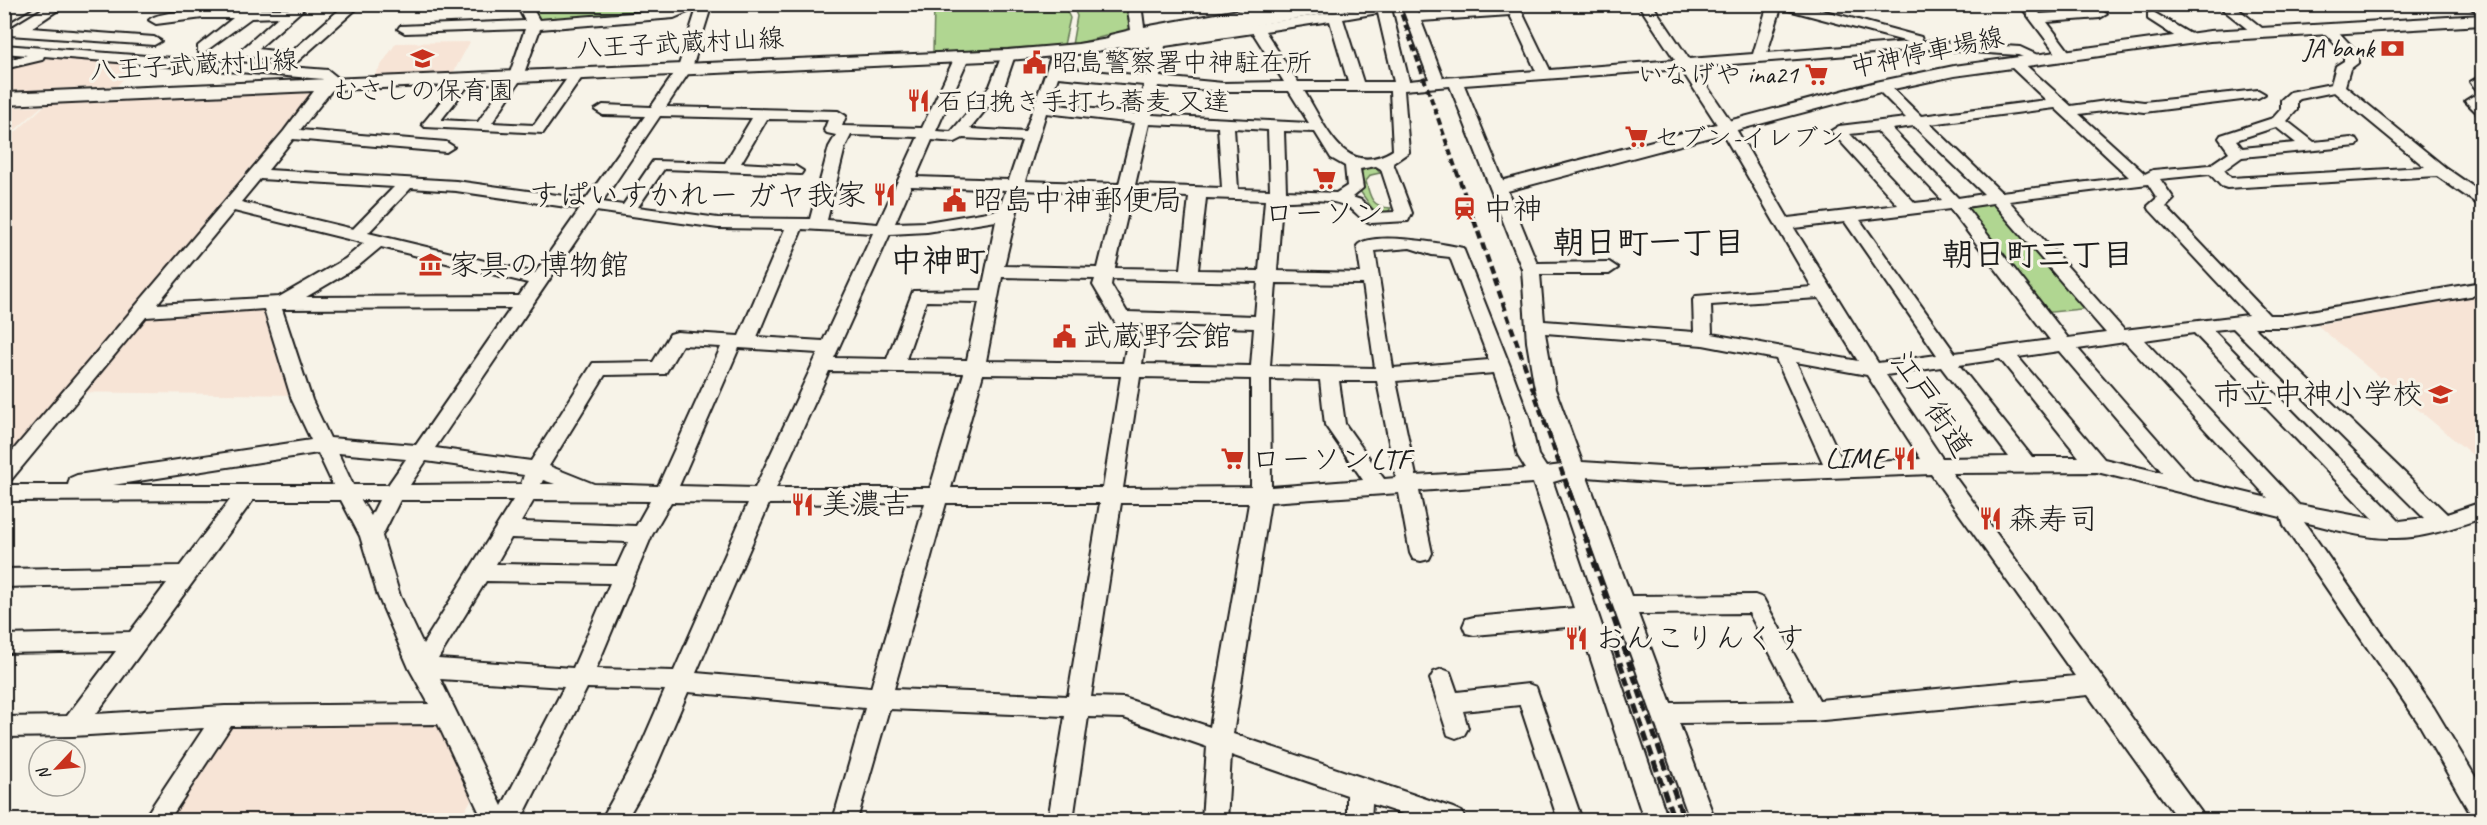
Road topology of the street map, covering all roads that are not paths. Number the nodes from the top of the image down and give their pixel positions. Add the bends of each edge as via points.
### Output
1 (30, 4) edge
2 (60, 4) edge
3 (168, 4) edge
4 (216, 4) edge
5 (355, 4) edge
6 (523, 4) edge
7 (694, 4) edge
8 (1134, 4) edge
9 (1298, 4) edge
10 (1354, 4) edge
11 (1645, 4) edge
12 (1775, 4) edge
13 (1781, 4) edge
14 (2026, 4) edge
15 (2223, 4) edge
16 (2472, 4) edge
17 (705, 5) edge
18 (1384, 6) edge
19 (1512, 8) edge
20 (297, 9) edge
21 (1244, 9) edge
22 (646, 10) edge
23 (1411, 11) edge
24 (2482, 11) edge
25 (249, 12) junction
26 (203, 14) junction
27 (2100, 14) dead end
28 (1335, 15) junction
29 (2153, 16) dead end
30 (2036, 18) junction
31 (4, 20) edge
32 (156, 20) junction
33 (2482, 20) edge
34 (534, 25) junction
35 (1256, 27) junction
36 (405, 29) dead end
37 (2328, 29) junction
38 (1138, 32) junction
39 (2260, 32) junction
40 (11, 35) edge
41 (2187, 38) junction
42 (154, 40) junction
43 (1113, 43) junction
44 (1158, 43) junction
45 (1927, 45) junction
46 (4, 49) edge
47 (204, 49) dead end
48 (1069, 50) junction
49 (52, 53) junction
50 (2064, 54) junction
51 (1008, 55) junction
52 (962, 57) junction
53 (1758, 57) junction
54 (2037, 58) junction
55 (153, 59) junction
56 (2014, 62) junction
57 (1684, 63) junction
58 (4, 65) edge
59 (685, 68) junction
60 (1052, 72) junction
61 (578, 73) junction
62 (1545, 74) junction
63 (516, 76) junction
64 (467, 78) junction
65 (1152, 82) junction
66 (1447, 83) junction
67 (329, 84) junction
68 (1357, 86) junction
69 (1399, 86) junction
70 (1882, 86) junction
71 (1295, 87) junction
72 (2337, 87) junction
73 (2258, 94) dead end
74 (4, 99) edge
75 (2062, 107) junction
76 (1041, 108) junction
77 (603, 110) dead end
78 (654, 113) junction
79 (762, 115) junction
80 (1143, 118) junction
81 (1917, 120) junction
82 (2278, 121) junction
83 (1226, 124) junction
84 (1879, 124) junction
85 (1276, 126) junction
86 (482, 127) junction
87 (1320, 128) junction
88 (847, 129) junction
89 (1728, 129) junction
90 (957, 133) junction
91 (289, 134) junction
92 (925, 134) junction
93 (1032, 137) junction
94 (2351, 143) dead end
95 (446, 147) dead end
96 (2311, 147) junction
97 (2238, 153) junction
98 (1383, 163) junction
99 (1354, 165) junction
100 (730, 168) junction
101 (2214, 170) junction
102 (795, 171) dead end
103 (2440, 171) junction
104 (256, 174) junction
105 (2147, 179) junction
106 (904, 181) junction
107 (407, 183) junction
108 (1014, 186) junction
109 (1500, 187) junction
110 (1355, 188) junction
111 (1125, 190) junction
112 (1198, 193) junction
113 (1230, 194) junction
114 (1274, 196) junction
115 (1339, 198) junction
116 (1997, 198) junction
117 (2482, 200) edge
118 (1955, 204) junction
119 (231, 205) junction
120 (590, 207) junction
121 (1911, 209) junction
122 (628, 210) junction
123 (1006, 214) junction
124 (1850, 217) junction
125 (1379, 219) junction
126 (796, 224) junction
127 (817, 224) junction
128 (1783, 224) junction
129 (882, 229) junction
130 (357, 235) junction
131 (378, 240) junction
132 (1609, 268) dead end
133 (1531, 269) junction
134 (994, 271) junction
135 (1106, 274) junction
136 (1189, 276) junction
137 (1270, 277) junction
138 (1372, 279) junction
139 (539, 280) junction
140 (2482, 288) edge
141 (1824, 292) junction
142 (990, 296) junction
143 (524, 302) junction
144 (276, 303) junction
145 (142, 311) junction
146 (1121, 318) junction
147 (2237, 321) junction
148 (1265, 322) junction
149 (2266, 322) junction
150 (1535, 326) junction
151 (2198, 326) junction
152 (2124, 336) junction
153 (1703, 339) junction
154 (739, 342) junction
155 (2063, 344) junction
156 (2006, 353) junction
157 (1783, 354) junction
158 (827, 356) junction
159 (1948, 360) junction
160 (894, 366) junction
161 (1501, 366) junction
162 (975, 368) junction
163 (1132, 370) junction
164 (1873, 370) junction
165 (1260, 372) junction
166 (1329, 374) junction
167 (1385, 375) junction
168 (326, 445) junction
169 (421, 453) junction
170 (2025, 463) junction
171 (2097, 465) junction
172 (1937, 467) junction
173 (536, 469) junction
174 (1575, 469) junction
175 (1836, 470) junction
176 (1540, 474) junction
177 (4, 475) edge
178 (1408, 484) junction
179 (2185, 485) junction
180 (1379, 487) junction
181 (597, 492) junction
182 (11, 493) edge
183 (347, 493) junction
184 (246, 494) junction
185 (393, 494) junction
186 (528, 494) junction
187 (665, 494) junction
188 (1112, 495) junction
189 (1261, 495) junction
190 (762, 496) junction
191 (938, 496) junction
192 (2291, 509) junction
193 (2482, 510) edge
194 (2443, 524) junction
195 (504, 530) junction
196 (2396, 530) junction
197 (642, 534) junction
198 (371, 536) junction
199 (1421, 553) dead end
200 (480, 572) junction
201 (186, 574) junction
202 (625, 575) junction
203 (4, 578) edge
204 (1624, 605) junction
205 (1587, 616) junction
206 (1474, 626) dead end
207 (136, 641) junction
208 (4, 644) edge
209 (421, 668) junction
210 (580, 678) junction
211 (1442, 679) dead end
212 (680, 681) junction
213 (2095, 684) junction
214 (880, 699) junction
215 (1448, 704) junction
216 (1078, 707) junction
217 (1813, 711) junction
218 (1664, 713) junction
219 (443, 714) junction
220 (225, 716) junction
221 (73, 726) junction
222 (4, 727) edge
223 (1456, 728) dead end
224 (1220, 739) junction
225 (1359, 789) junction
226 (2482, 810) edge
227 (155, 820) edge
228 (496, 820) edge
229 (508, 820) edge
230 (613, 820) edge
231 (845, 820) edge
232 (1060, 820) edge
233 (1214, 820) edge
234 (1359, 820) edge
235 (1453, 820) edge
236 (1570, 820) edge
237 (1656, 820) edge
238 (1702, 820) edge
239 (2192, 820) edge

1 - 31 street
2 - 40 street
3 - 32 street
4 - 26 street
5 - 20 street via 293,58 246,52
6 - 34 street
7 - 22 street via 674,14
8 - 38 street
9 - 21 street
10 - 43 main road, 八王子武蔵村山線
11 - 57 street, 江戸街道
12 - 53 street
13 - 45 street
14 - 30 street
15 - 39 street
16 - 24 street
17 - 59 street
18 - 28 street
18 - 69 street via 1402,82
19 - 23 street
19 - 62 street
20 - 25 street
21 - 38 street
22 - 34 street
23 - 66 street
25 - 26 street
25 - 47 street
26 - 32 street
27 - 30 street
28 - 35 street
28 - 68 street
29 - 41 street
30 - 50 street
32 - 42 street
33 - 37 main road, 中神停車場線
34 - 36 street
34 - 63 street
35 - 44 street
35 - 71 street
37 - 39 main road, 中神停車場線
37 - 72 street via 2351,53 2351,63 2343,66
38 - 48 street
39 - 41 main road, 中神停車場線
40 - 42 street
41 - 50 main road, 中神停車場線
42 - 55 street
43 - 44 street
43 - 48 main road, 八王子武蔵村山線
44 - 65 street
45 - 53 street
45 - 54 street via 2020,51
46 - 49 street
48 - 51 main road, 八王子武蔵村山線
48 - 60 street
49 - 55 street
49 - 58 street
50 - 54 main road, 中神停車場線
51 - 52 main road, 八王子武蔵村山線
51 - 90 street via 997,87
52 - 59 main road, 八王子武蔵村山線
52 - 92 street
53 - 57 street
54 - 56 main road, 中神停車場線
55 - 67 street via 323,73 331,78
56 - 70 main road, 中神停車場線
56 - 75 street
57 - 62 street
57 - 89 street, 江戸街道
59 - 61 main road, 八王子武蔵村山線
59 - 78 street
60 - 65 street
60 - 76 street
61 - 63 main road, 八王子武蔵村山線
61 - 86 street via 538,130
62 - 66 street
63 - 64 main road, 八王子武蔵村山線
63 - 86 street
64 - 67 main road, 八王子武蔵村山線
64 - 86 street via 430,124
65 - 71 street
65 - 80 street
66 - 69 street
66 - 109 street
67 - 74 main road, 八王子武蔵村山線
67 - 91 street
68 - 69 street
68 - 71 street
69 - 98 street via 1401,152
70 - 81 street
70 - 89 main road, 中神停車場線
71 - 87 street
72 - 82 street via 2295,95 2289,100 2289,110
72 - 103 street
73 - 75 street via 2144,108 2120,104
75 - 81 street
75 - 105 street
76 - 80 street
76 - 93 street
77 - 78 street
78 - 79 street
78 - 120 street
79 - 88 street via 838,116 832,130
79 - 100 street
80 - 83 street
80 - 111 street
81 - 84 street
81 - 116 street
82 - 96 street
82 - 97 street via 2227,138
83 - 85 street
83 - 113 street
84 - 118 street
84 - 121 street via 1839,131
85 - 87 street
85 - 114 street via 1279,189
87 - 99 street via 1340,158
88 - 92 street
88 - 127 street via 837,147
89 - 109 main road, 中神停車場線
89 - 128 street, 江戸街道
90 - 92 street via 954,137
90 - 93 street
91 - 95 street
91 - 104 street
92 - 106 street
93 - 108 street
94 - 96 street
96 - 97 street
97 - 101 street
98 - 99 street
98 - 125 street via 1388,167 1404,215
99 - 110 street via 1350,170
100 - 102 street
100 - 122 street via 659,164
101 - 103 street via 2227,183
101 - 105 street via 2152,175
103 - 117 street
104 - 107 street
104 - 119 street
105 - 116 street
105 - 149 street via 2166,199 2156,206
106 - 108 street
106 - 129 street
107 - 120 street via 456,186
107 - 130 street
108 - 111 street
108 - 123 street
109 - 133 street
110 - 115 street
110 - 125 street via 1371,214
111 - 112 street
111 - 135 street
112 - 113 street
112 - 136 street
113 - 114 street
114 - 115 street
114 - 137 street
115 - 125 street
116 - 118 street
116 - 152 street
118 - 121 street
118 - 155 street
119 - 130 street
119 - 145 street
120 - 122 street
120 - 139 street
121 - 124 street
122 - 126 street via 718,223
123 - 129 street via 927,227
123 - 134 street
124 - 128 street
124 - 159 street
126 - 127 street
126 - 154 street
127 - 129 street
128 - 141 street, 江戸街道
129 - 158 street
130 - 131 street
131 - 139 street
131 - 144 street via 351,263
132 - 133 street
133 - 150 street
134 - 135 street
134 - 142 street
135 - 136 street
135 - 146 street via 1102,285
136 - 137 street
137 - 138 street
137 - 148 street
138 - 161 street via 1366,246 1411,243 1457,252
138 - 167 street
139 - 143 street
140 - 149 street
141 - 153 street via 1702,300
141 - 164 street, 江戸街道
142 - 160 street via 919,295
142 - 162 street
143 - 144 street
143 - 169 street
144 - 145 street
144 - 168 street via 302,399
145 - 177 street
146 - 148 street
146 - 163 street via 1136,344
147 - 149 street
147 - 151 street
147 - 194 street
148 - 165 street
150 - 153 street
150 - 174 street via 1545,389
151 - 152 street
151 - 196 street
152 - 155 street
152 - 192 street
153 - 157 street
154 - 158 street
154 - 173 street via 677,338 658,369 600,368
154 - 187 street
155 - 156 street
155 - 179 street
156 - 159 street
156 - 171 street
157 - 164 street
157 - 175 street
158 - 160 street
158 - 190 street
159 - 164 street
159 - 170 street
160 - 162 street
161 - 167 street
161 - 176 street via 1528,456
162 - 163 street
162 - 191 street
163 - 165 street
163 - 188 street
164 - 172 street, 江戸街道
165 - 166 street
165 - 189 street
166 - 167 street
166 - 180 street via 1335,425
167 - 178 street
168 - 169 street
168 - 182 street
168 - 183 street
169 - 173 street
169 - 185 street
170 - 171 street
170 - 172 street
171 - 179 street
172 - 175 street
172 - 213 street, 江戸街道
173 - 181 street
173 - 186 street
174 - 175 street via 1677,477
174 - 176 street
174 - 204 street
176 - 178 street
176 - 205 street
178 - 180 street
178 - 199 street
179 - 192 street
180 - 189 street
181 - 186 street
181 - 187 street
182 - 184 street
183 - 184 street
183 - 185 street
183 - 198 street
184 - 201 street
185 - 186 street
185 - 198 street
186 - 195 street
187 - 190 street
187 - 197 street
188 - 189 street
188 - 191 street
188 - 216 street
189 - 224 street
190 - 191 street
190 - 212 street
191 - 214 street
192 - 196 street via 2345,524
192 - 226 street via 2291,520 2426,715
193 - 194 street
194 - 196 street
195 - 197 street
195 - 200 street
197 - 202 street
198 - 209 street via 389,596
200 - 202 street
200 - 209 street
201 - 203 street
201 - 207 street
202 - 210 street
204 - 217 street via 1755,604
204 - 218 street
205 - 206 street
205 - 237 street
207 - 208 street
207 - 221 street
209 - 210 street
209 - 219 street
210 - 212 street
210 - 229 street
211 - 215 street
212 - 214 street
212 - 230 street via 644,766
213 - 217 street
213 - 239 street, 江戸街道
214 - 216 street
214 - 231 street
215 - 223 street
215 - 236 street via 1528,693
216 - 224 street via 1124,708
216 - 232 street
217 - 218 street
218 - 238 street
219 - 220 street
219 - 228 street
220 - 221 street
220 - 227 street
221 - 222 street
224 - 225 street
224 - 233 street
225 - 234 street
225 - 235 street

